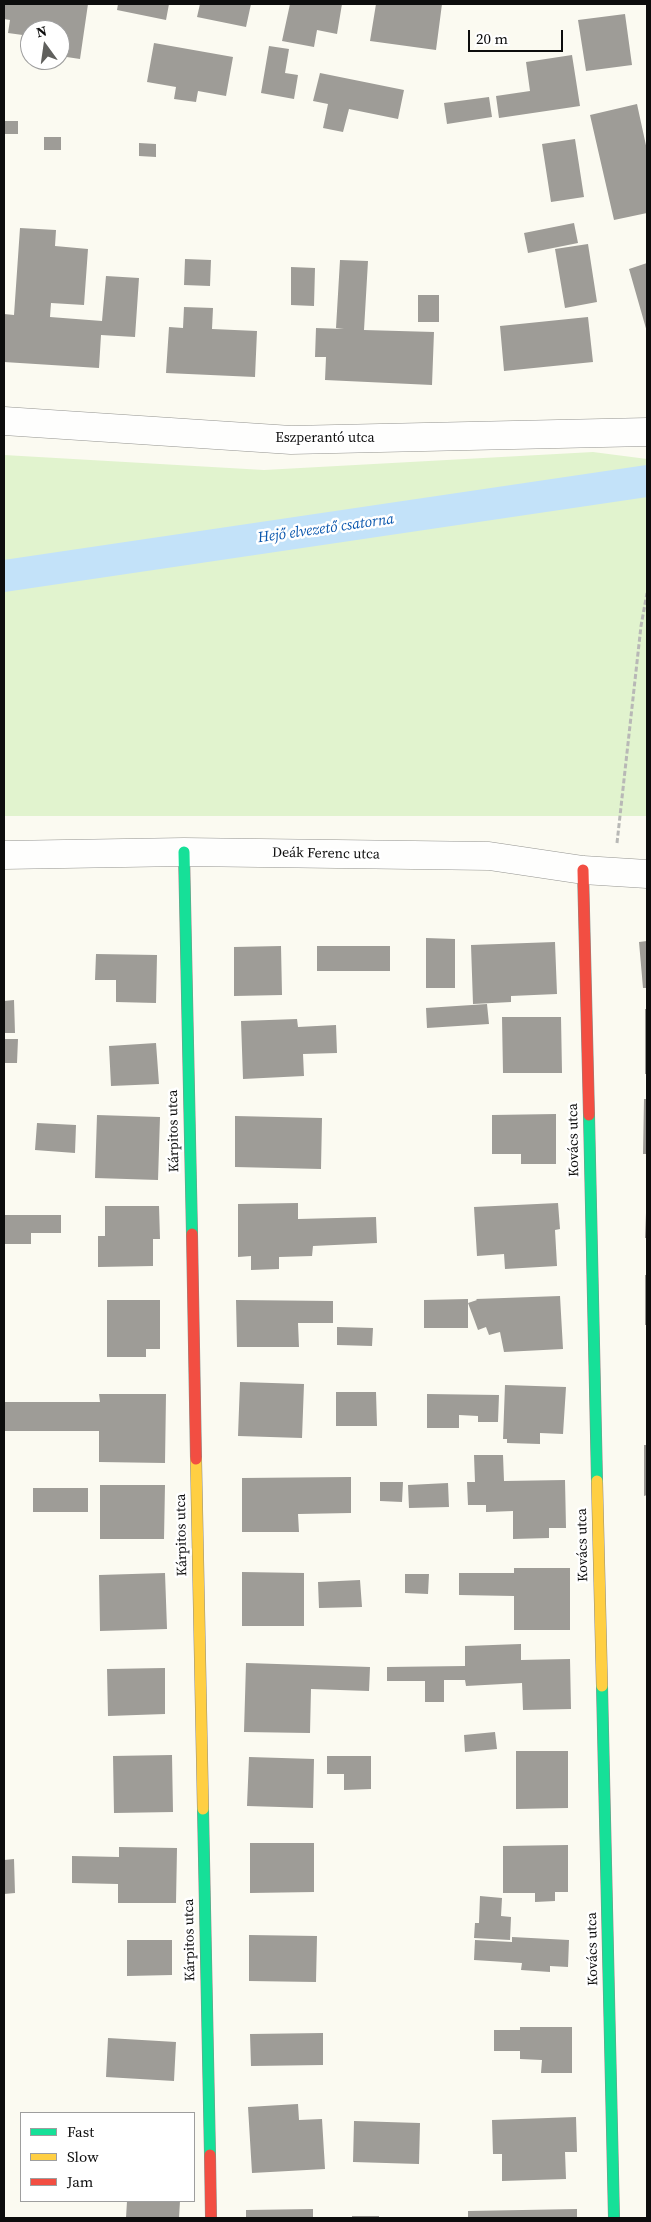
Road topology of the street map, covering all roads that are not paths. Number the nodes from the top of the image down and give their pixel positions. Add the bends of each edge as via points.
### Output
1 (4, 421) edge
2 (647, 432) edge
3 (184, 852) junction
4 (4, 855) edge
5 (583, 870) junction
6 (647, 874) edge
7 (211, 2218) edge
8 (614, 2218) edge

1 - 2 street, Eszperantó utca via 291,440
3 - 4 street, Deák Ferenc utca
3 - 5 street, Deák Ferenc utca via 490,856
3 - 7 street, Kárpitos utca
5 - 6 street, Deák Ferenc utca
5 - 8 street, Kovács utca

